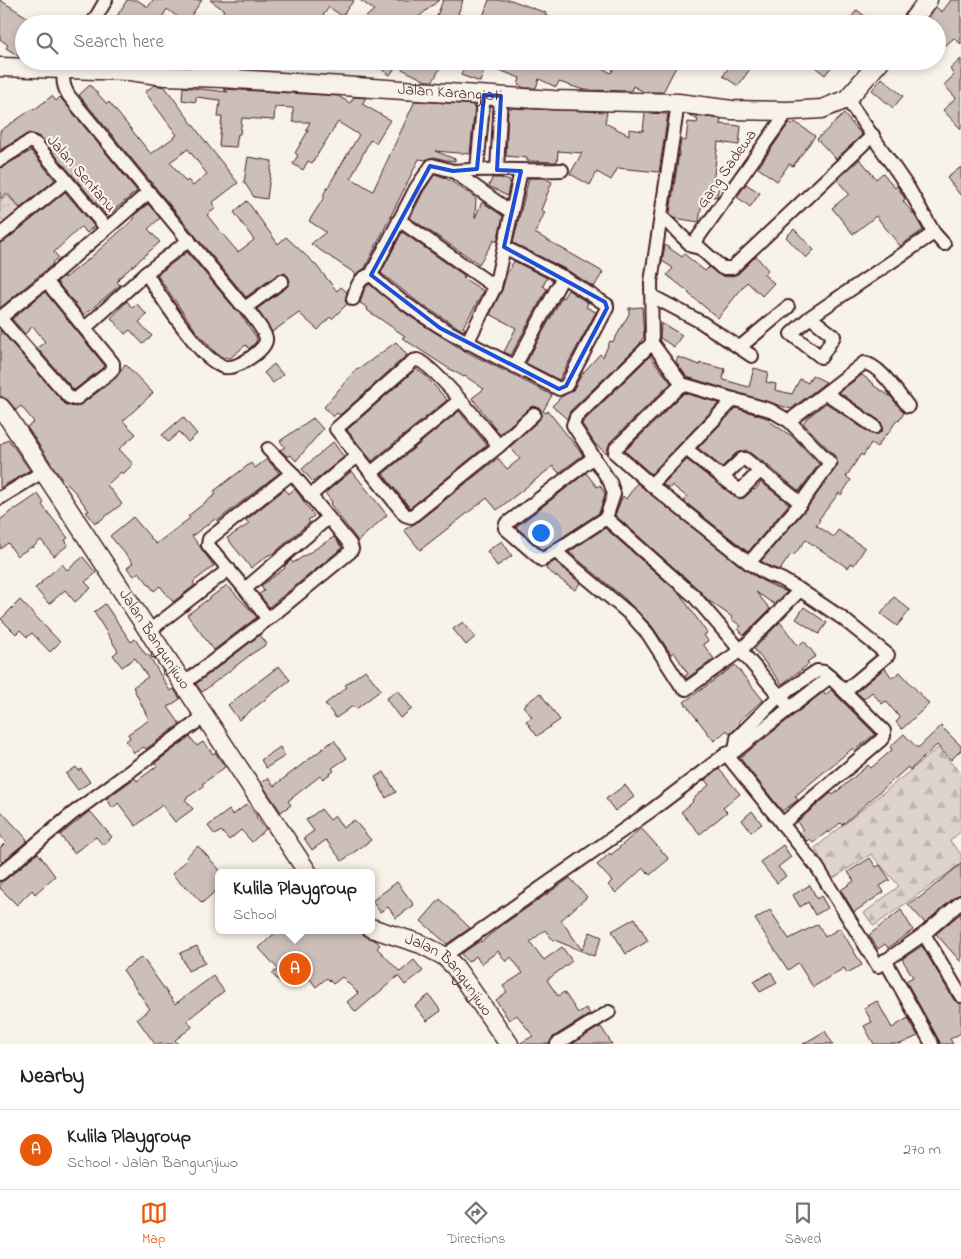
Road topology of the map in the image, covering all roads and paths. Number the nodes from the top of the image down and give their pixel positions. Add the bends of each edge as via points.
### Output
1 (106, 0) edge
2 (928, 0) edge
3 (97, 15) edge
4 (917, 15) edge
5 (0, 66) edge
6 (15, 66) edge
7 (66, 70) edge
8 (117, 70) edge
9 (872, 70) edge
10 (492, 95) junction
11 (847, 99) junction
12 (678, 104) junction
13 (788, 111) junction
14 (873, 135) junction
15 (0, 160) edge
16 (477, 169) junction
17 (498, 170) junction
18 (562, 170) dead end
19 (453, 171) junction
20 (521, 171) junction
21 (66, 182) junction
22 (149, 192) junction
23 (511, 212) junction
24 (661, 216) junction
25 (399, 220) junction
26 (106, 228) junction
27 (934, 233) junction
28 (0, 235) edge
29 (189, 240) junction
30 (944, 244) dead end
31 (504, 246) junction
32 (692, 246) junction
33 (146, 273) junction
34 (371, 275) junction
35 (563, 276) junction
36 (46, 281) junction
37 (282, 281) dead end
38 (495, 288) junction
39 (652, 296) junction
40 (353, 299) dead end
41 (245, 306) junction
42 (788, 307) dead end
43 (810, 317) dead end
44 (0, 318) edge
45 (85, 328) junction
46 (467, 343) junction
47 (652, 343) junction
48 (740, 347) junction
49 (752, 356) dead end
50 (516, 366) junction
51 (682, 384) junction
52 (826, 393) junction
53 (734, 399) junction
54 (460, 400) junction
55 (908, 406) dead end
56 (0, 407) edge
57 (534, 414) dead end
58 (789, 421) junction
59 (875, 427) dead end
60 (499, 446) junction
61 (268, 449) dead end
62 (686, 449) junction
63 (358, 456) junction
64 (594, 456) junction
65 (44, 470) junction
66 (761, 470) junction
67 (371, 473) junction
68 (292, 474) junction
69 (722, 478) junction
70 (651, 484) junction
71 (310, 496) junction
72 (0, 498) edge
73 (801, 503) junction
74 (328, 518) junction
75 (606, 518) junction
76 (556, 552) junction
77 (749, 563) junction
78 (229, 569) junction
79 (245, 589) junction
80 (800, 590) junction
81 (268, 619) junction
82 (149, 631) junction
83 (742, 650) junction
84 (830, 677) junction
85 (183, 684) junction
86 (845, 691) junction
87 (779, 696) junction
88 (790, 708) junction
89 (204, 716) junction
90 (730, 753) junction
91 (782, 824) junction
92 (305, 869) edge
93 (0, 874) edge
94 (961, 902) edge
95 (375, 929) edge
96 (924, 934) junction
97 (444, 956) junction
98 (885, 960) junction
99 (961, 968) edge
100 (950, 975) junction
101 (961, 996) edge
102 (609, 1012) dead end
103 (509, 1044) edge
104 (557, 1044) edge
105 (932, 1044) edge

1 - 3 street
2 - 4 street
5 - 6 street, Jalan Karangjati
7 - 22 street via 63,84 69,96
8 - 10 street, Jalan Karangjati via 165,76
9 - 11 street, Jalan Karangjati
10 - 12 street, Jalan Karangjati
10 - 16 street
10 - 17 street
11 - 13 street, Jalan Karangjati via 822,109
11 - 14 street
12 - 13 street, Jalan Karangjati via 732,110
12 - 24 street
13 - 32 street, Gang Sadewa
14 - 27 street
14 - 32 street via 732,268 722,268 700,248
15 - 21 street, Jalan Sentanu via 30,141 36,144
16 - 17 street
16 - 19 street
17 - 20 street
18 - 20 street
19 - 23 street
19 - 25 street via 430,166
20 - 23 street
21 - 26 street, Jalan Sentanu
21 - 28 street
22 - 26 street
22 - 29 street
23 - 31 street
24 - 32 street
24 - 39 street via 651,282
25 - 34 street
25 - 38 street
26 - 36 street
27 - 30 street
27 - 43 street
29 - 33 street
29 - 41 street
31 - 35 street
31 - 38 street
33 - 41 street via 170,311 205,355 224,367 237,365 266,344 264,332
33 - 45 street
34 - 40 street via 362,278
34 - 46 street via 440,328
35 - 50 street
35 - 50 street via 608,305 603,317 563,389
36 - 44 street
36 - 45 street
37 - 41 street
38 - 46 street
39 - 47 street
39 - 48 street
42 - 48 street
44 - 45 street via 74,399 114,366
46 - 50 street
47 - 51 street
47 - 64 street via 576,417 573,425
48 - 49 street
51 - 53 street
51 - 70 street via 615,450
52 - 55 street via 864,363 879,371
52 - 58 street
52 - 59 street
53 - 58 street via 770,410
53 - 62 street
54 - 60 street
54 - 63 street via 427,364 413,361 336,429
54 - 67 street
56 - 65 street, Jalan Bangunjiwo
57 - 60 street
58 - 73 street via 830,463
60 - 67 street via 413,517 405,515
61 - 68 street
62 - 69 street
62 - 70 street
63 - 67 street
63 - 71 street
64 - 75 street via 614,494
64 - 76 street via 506,525 505,528 542,560
65 - 72 street
65 - 82 street, Jalan Bangunjiwo
66 - 69 street via 742,459
66 - 69 street via 740,491
66 - 73 street
68 - 71 street
68 - 78 street via 209,539 208,545
70 - 77 street
71 - 74 street
73 - 77 street
74 - 79 street
74 - 81 street via 352,549
75 - 76 street
75 - 83 street via 694,596
76 - 83 street via 632,616 648,634 682,687 686,689
77 - 80 street
78 - 79 street
78 - 82 street
79 - 81 street
80 - 83 street
80 - 86 street via 888,654
81 - 85 street
82 - 85 street, Jalan Bangunjiwo
83 - 87 street
84 - 86 street
84 - 87 street via 820,671 814,672
84 - 88 street
85 - 89 street, Jalan Bangunjiwo
86 - 91 street via 884,732 884,736
87 - 88 street
87 - 90 street via 737,738
88 - 90 street
89 - 92 street, Jalan Bangunjiwo
89 - 93 street via 72,814
90 - 91 street
90 - 97 street
91 - 98 street via 817,867 878,966
94 - 96 street
95 - 97 street, Jalan Bangunjiwo via 421,944
96 - 98 street
96 - 100 street
97 - 103 street, Jalan Bangunjiwo
98 - 105 street
99 - 100 street
100 - 101 street
102 - 104 street

